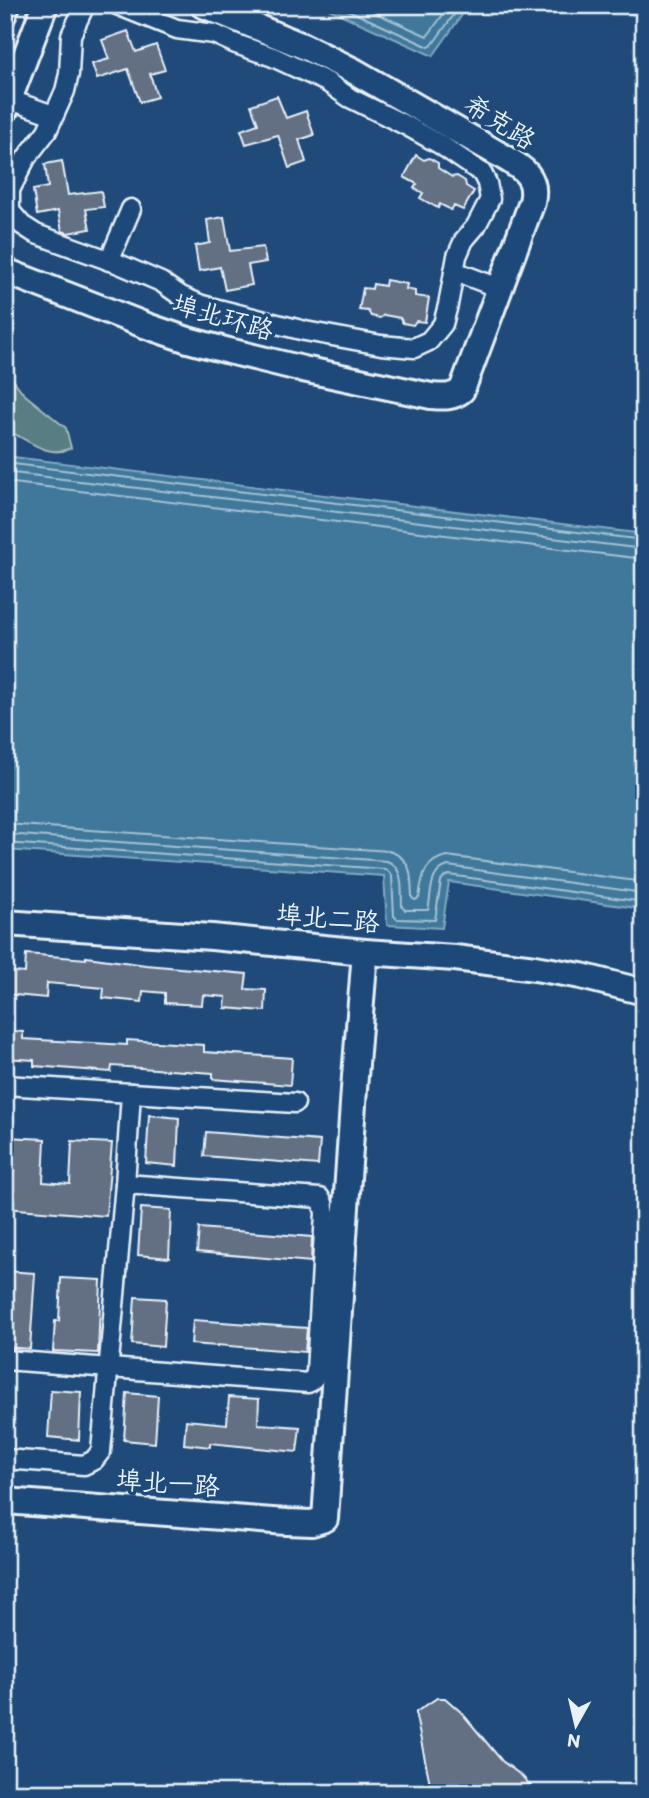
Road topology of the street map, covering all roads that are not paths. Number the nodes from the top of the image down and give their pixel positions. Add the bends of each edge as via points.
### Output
1 (11, 5) edge
2 (45, 5) edge
3 (85, 5) edge
4 (117, 5) edge
5 (203, 5) edge
6 (5, 19) edge
7 (7, 102) edge
8 (53, 115) junction
9 (131, 209) dead end
10 (109, 261) junction
11 (5, 271) edge
12 (454, 271) junction
13 (499, 288) junction
14 (431, 396) joint
15 (5, 923) edge
16 (365, 952) junction
17 (644, 992) edge
18 (5, 1085) edge
19 (131, 1093) junction
20 (295, 1102) dead end
21 (125, 1184) junction
22 (5, 1360) edge
23 (109, 1368) junction
24 (5, 1459) edge
25 (5, 1500) edge

1 - 6 street
2 - 7 street
3 - 8 street via 71,35 69,74
4 - 12 street via 177,29 214,34 273,57 407,126 482,173 490,199 464,240
5 - 13 street, 希克路 via 354,71 523,169 534,185 534,194
7 - 8 street
8 - 10 street via 13,183 10,211 36,234
9 - 10 street
10 - 12 street via 202,305 336,338 414,348 429,341 443,324
11 - 14 street, 埠北环路 via 188,340
12 - 13 street
13 - 14 street, 希克路 via 462,390 447,397
15 - 16 street, 埠北二路
16 - 17 street, 埠北二路 via 535,968
16 - 25 street, 埠北一路 via 325,1519 287,1522
18 - 19 street
19 - 20 street
19 - 21 street
21 - 23 street
21 - 23 street via 320,1199 325,1213 316,1372 308,1383
22 - 23 street
23 - 24 street via 101,1451 94,1460 84,1465

